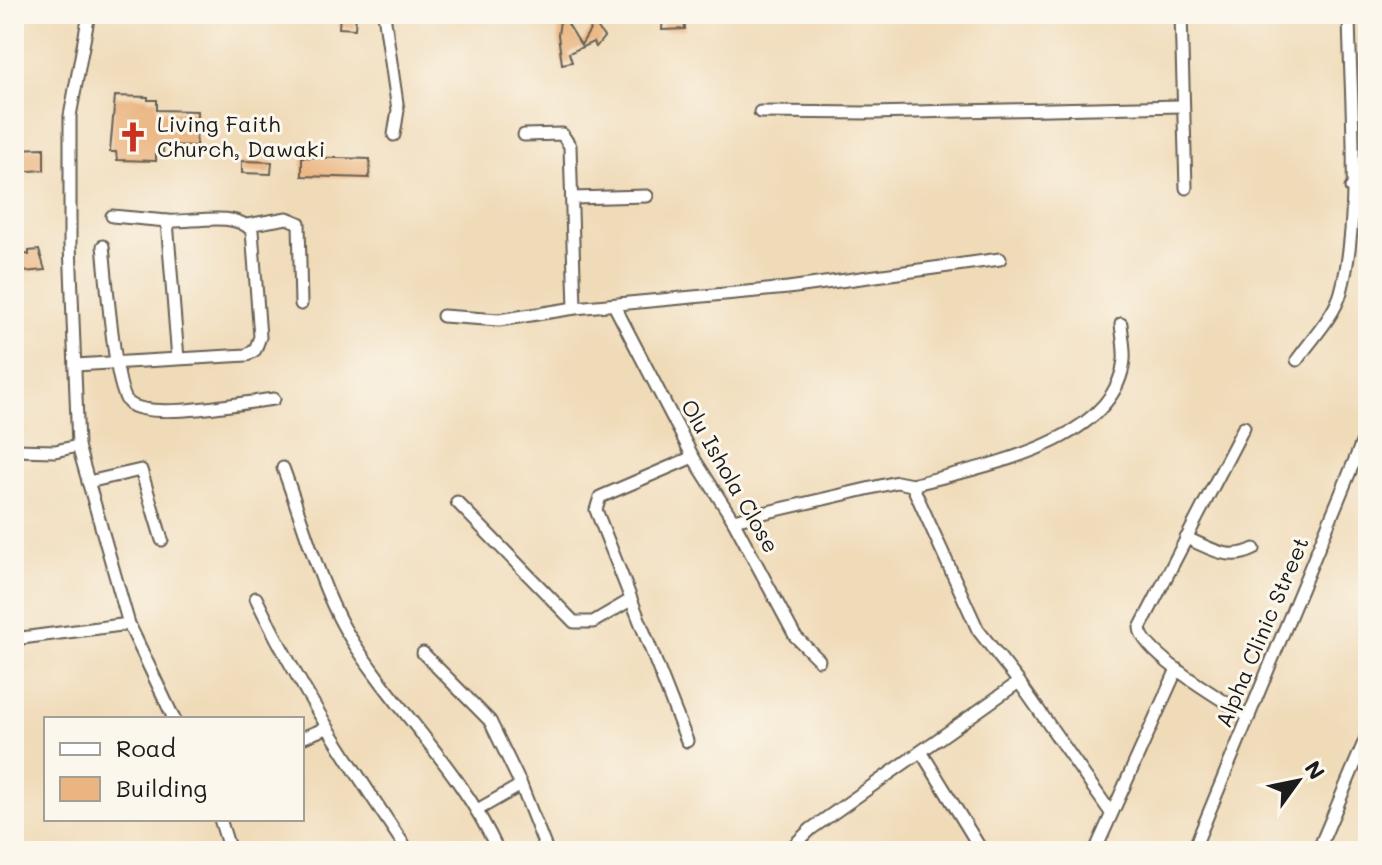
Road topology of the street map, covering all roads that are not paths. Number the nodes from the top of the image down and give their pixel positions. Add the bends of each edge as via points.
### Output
1 (89, 14) edge
2 (384, 14) edge
3 (1181, 14) edge
4 (1349, 14) edge
5 (1181, 106) junction
6 (760, 112) dead end
7 (394, 135) dead end
8 (524, 135) dead end
9 (1368, 187) edge
10 (1186, 188) dead end
11 (1351, 188) junction
12 (647, 196) dead end
13 (572, 198) junction
14 (112, 216) dead end
15 (167, 221) junction
16 (247, 225) junction
17 (103, 246) dead end
18 (1000, 259) dead end
19 (301, 304) dead end
20 (614, 305) junction
21 (575, 308) junction
22 (443, 316) dead end
23 (1121, 324) dead end
24 (178, 359) junction
25 (1297, 360) dead end
26 (116, 363) junction
27 (75, 365) junction
28 (274, 399) dead end
29 (1244, 427) dead end
30 (1368, 428) edge
31 (78, 446) junction
32 (1364, 446) edge
33 (14, 450) edge
34 (693, 457) junction
35 (283, 468) dead end
36 (88, 482) junction
37 (912, 485) junction
38 (457, 502) dead end
39 (733, 520) junction
40 (1186, 538) junction
41 (162, 540) dead end
42 (1254, 549) dead end
43 (256, 598) dead end
44 (629, 601) junction
45 (129, 624) junction
46 (14, 639) edge
47 (423, 653) dead end
48 (819, 660) dead end
49 (1177, 669) junction
50 (1019, 682) junction
51 (173, 717) edge
52 (1249, 717) junction
53 (326, 728) junction
54 (1368, 733) edge
55 (304, 737) edge
56 (687, 741) dead end
57 (922, 753) junction
58 (521, 785) junction
59 (479, 809) junction
60 (1111, 813) junction
61 (221, 821) edge
62 (230, 851) edge
63 (408, 851) edge
64 (498, 851) edge
65 (547, 851) edge
66 (788, 851) edge
67 (982, 851) edge
68 (1095, 851) edge
69 (1193, 851) edge
70 (1318, 851) edge

1 - 27 street via 70,116
2 - 7 street via 398,110
3 - 5 street
4 - 11 street
5 - 6 street
5 - 10 street
8 - 13 street via 562,134 567,140
9 - 11 street
11 - 25 street via 1340,295
12 - 13 street
13 - 21 street
14 - 15 street
15 - 16 street via 232,220
15 - 24 street
16 - 19 street via 287,218 299,223
16 - 24 street via 252,231 260,337 255,350 247,355
17 - 26 street
18 - 20 street
20 - 21 street
20 - 34 street, Olu Ishola Close
21 - 22 street via 499,320
23 - 37 street via 1124,360 1118,383 1099,408 1067,434 1036,450
24 - 26 street
26 - 27 street
26 - 28 street via 125,400 132,406 182,411
27 - 31 street
29 - 40 street
30 - 32 street, Alpha Clinic Street
31 - 33 street
31 - 36 street
32 - 52 street, Alpha Clinic Street
34 - 39 street, Olu Ishola Close
34 - 44 street via 596,503
35 - 59 street via 347,633
36 - 41 street via 141,470
36 - 45 street
37 - 39 street via 897,482
37 - 50 street via 978,630
38 - 44 street via 574,622 593,622
39 - 48 street, Olu Ishola Close via 795,636
40 - 42 street via 1229,556
40 - 49 street via 1140,628
43 - 53 street
44 - 56 street
45 - 46 street
45 - 51 street
47 - 58 street via 490,721
49 - 52 street
49 - 60 street
50 - 57 street
50 - 60 street
52 - 69 street, Alpha Clinic Street
53 - 55 street
53 - 63 street
54 - 70 street
57 - 66 street via 811,829
57 - 67 street
58 - 59 street
58 - 65 street
59 - 64 street
60 - 68 street
61 - 62 street

